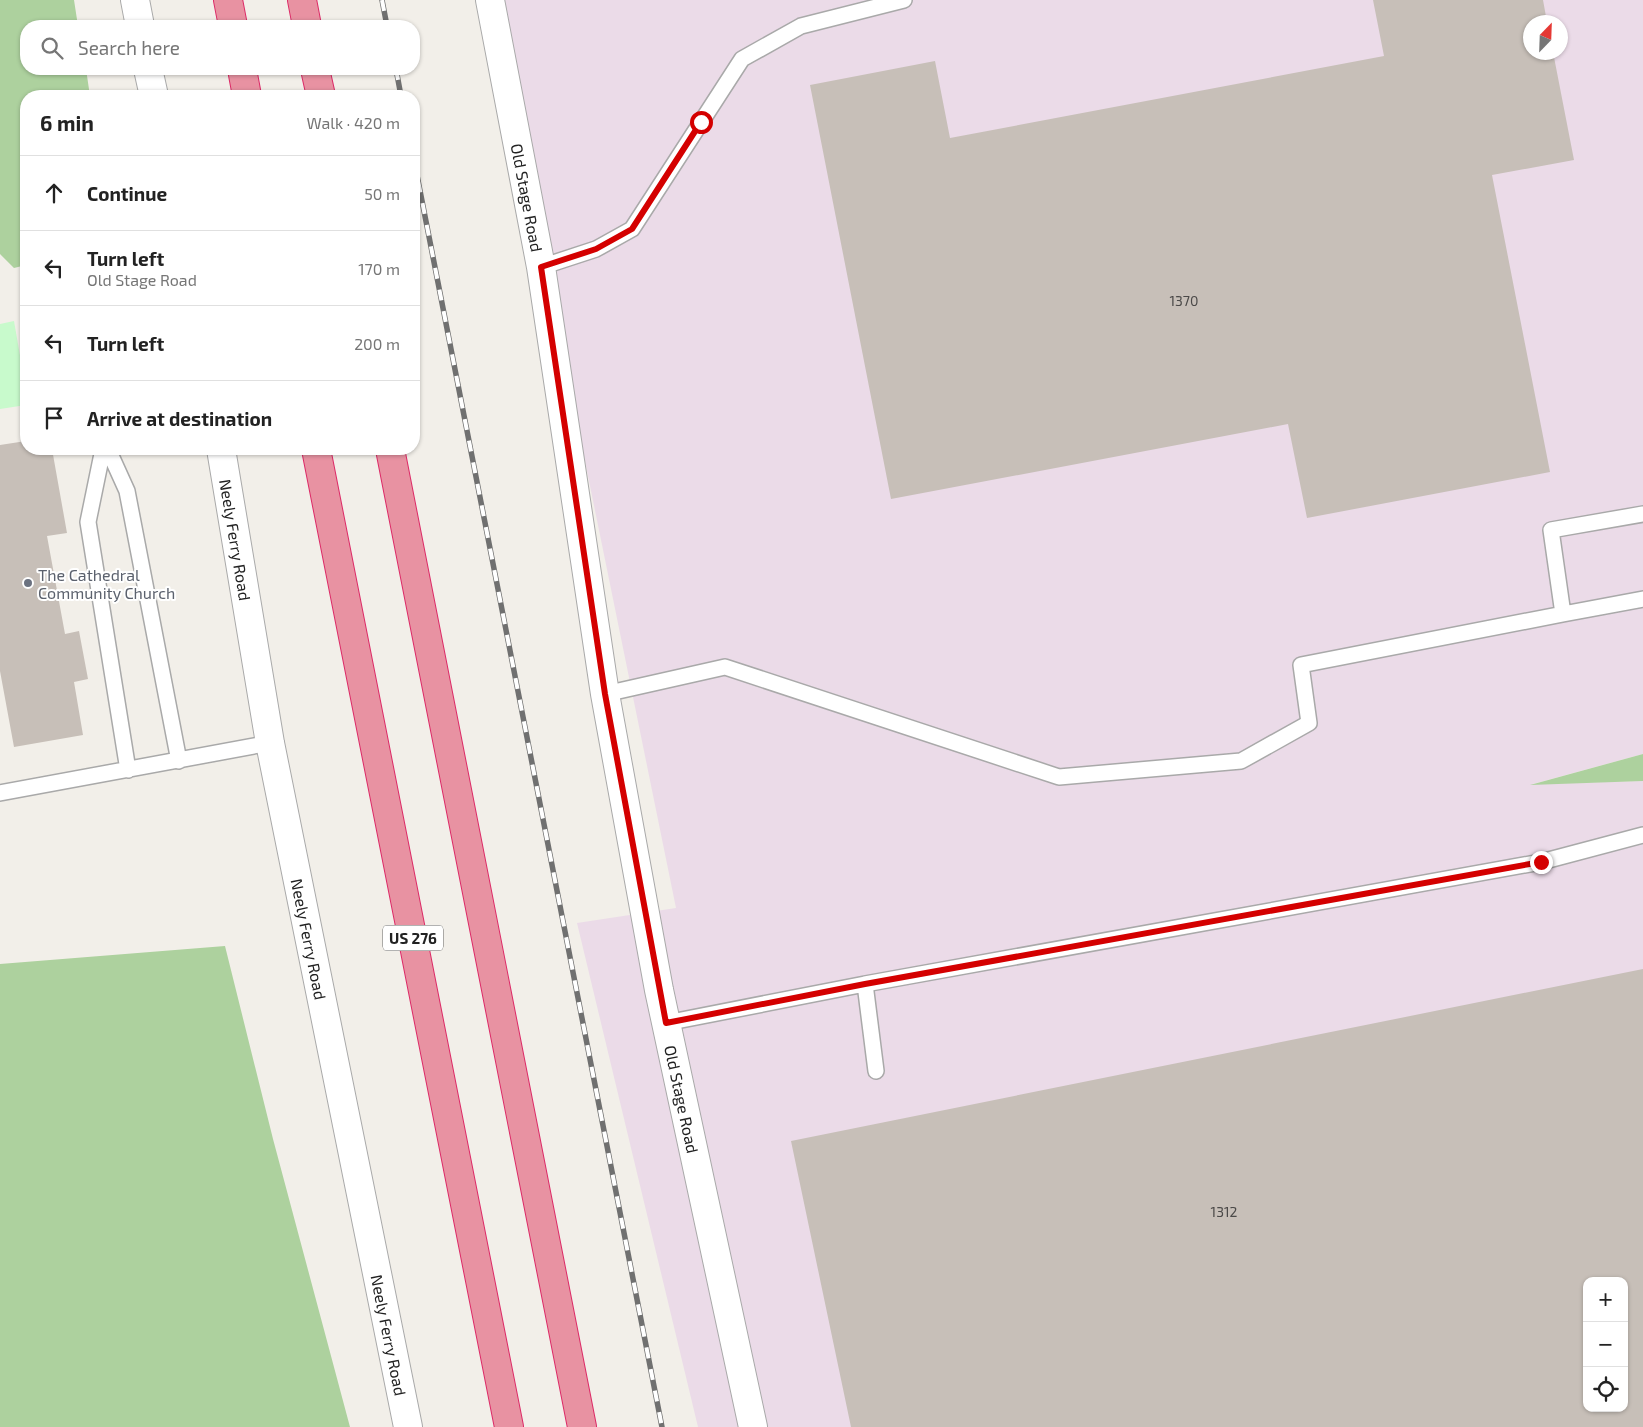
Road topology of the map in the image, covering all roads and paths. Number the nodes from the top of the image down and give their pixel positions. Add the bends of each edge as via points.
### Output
1 (135, 0) edge
2 (228, 0) edge
3 (302, 0) edge
4 (490, 0) edge
5 (904, 0) edge
6 (139, 20) edge
7 (232, 20) edge
8 (306, 20) edge
9 (149, 75) edge
10 (243, 75) edge
11 (316, 75) edge
12 (153, 90) edge
13 (246, 90) edge
14 (320, 90) edge
15 (541, 267) junction
16 (102, 455) edge
17 (111, 455) edge
18 (222, 455) edge
19 (317, 455) edge
20 (391, 455) edge
21 (1643, 514) edge
22 (1643, 599) edge
23 (1563, 614) junction
24 (605, 694) junction
25 (270, 743) junction
26 (179, 761) junction
27 (128, 770) junction
28 (0, 794) edge
29 (1643, 835) edge
30 (865, 984) junction
31 (666, 1023) junction
32 (876, 1071) dead end
33 (408, 1427) edge
34 (509, 1427) edge
35 (582, 1427) edge
36 (753, 1427) edge

1 - 6 street
2 - 7 highway
3 - 8 highway
4 - 15 street, Old Stage Road
5 - 15 lane via 801,26 742,59 632,229 596,249
9 - 12 street
10 - 13 highway
11 - 14 highway
15 - 24 street, Old Stage Road
16 - 27 lane via 88,522
17 - 26 lane via 127,492
18 - 25 street, Neely Ferry Road
19 - 34 highway, US 276
20 - 35 highway
21 - 23 lane via 1551,530
22 - 23 lane
23 - 24 lane via 1301,665 1309,723 1241,761 1059,777 725,667
24 - 31 street, Old Stage Road
25 - 26 lane
25 - 33 street, Neely Ferry Road
26 - 27 lane
27 - 28 lane
29 - 30 lane via 1541,862
30 - 31 lane
30 - 32 lane
31 - 36 street, Old Stage Road

